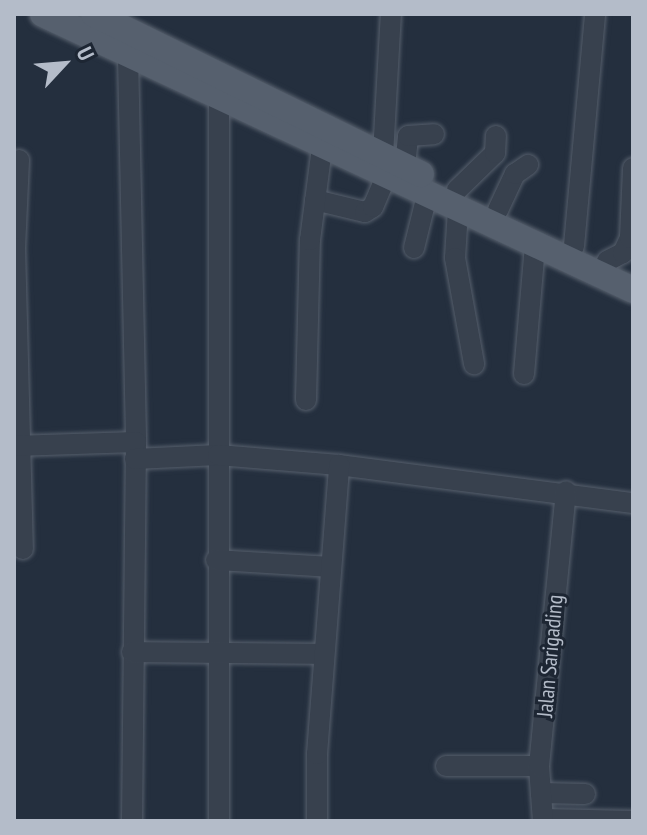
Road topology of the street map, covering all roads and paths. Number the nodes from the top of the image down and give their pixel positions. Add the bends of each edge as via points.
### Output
1 (43, 14) edge
2 (391, 14) edge
3 (595, 14) edge
4 (105, 16) edge
5 (128, 56) junction
6 (218, 85) junction
7 (434, 134) dead end
8 (496, 136) dead end
9 (322, 147) junction
10 (19, 160) dead end
11 (528, 165) dead end
12 (633, 168) edge
13 (405, 175) junction
14 (633, 186) edge
15 (315, 200) junction
16 (458, 200) junction
17 (498, 210) junction
18 (535, 245) junction
19 (574, 246) junction
20 (414, 248) dead end
21 (607, 261) junction
22 (633, 272) edge
23 (633, 290) edge
24 (474, 364) dead end
25 (524, 374) dead end
26 (306, 400) dead end
27 (17, 446) edge
28 (135, 450) junction
29 (218, 455) junction
30 (339, 465) junction
31 (566, 491) junction
32 (633, 503) edge
33 (23, 549) dead end
34 (216, 560) junction
35 (330, 567) junction
36 (132, 652) junction
37 (217, 652) junction
38 (324, 654) junction
39 (446, 766) dead end
40 (539, 766) junction
41 (541, 793) junction
42 (585, 794) dead end
43 (543, 820) edge
44 (132, 821) edge
45 (219, 821) edge
46 (317, 821) edge
47 (633, 821) edge

1 - 5 main road
2 - 13 street
3 - 19 street
4 - 6 main road
5 - 6 main road
5 - 28 street
6 - 9 main road
6 - 13 main road
6 - 29 street
7 - 13 street via 408,136
8 - 16 street via 495,153
9 - 13 main road
9 - 15 street
10 - 27 street
11 - 17 street via 515,174
12 - 14 street
13 - 15 street via 365,212
13 - 16 main road
13 - 20 street
14 - 21 street via 627,246
15 - 26 street
16 - 17 main road
16 - 18 main road
16 - 24 street via 455,258
17 - 19 main road
18 - 23 main road
18 - 25 street
19 - 21 main road
21 - 22 main road
27 - 28 street
27 - 33 street
28 - 29 street
28 - 36 street
29 - 30 street
29 - 34 street
30 - 31 street
30 - 35 street
31 - 32 street
31 - 40 street, Jalan Sarigading
34 - 35 street
34 - 37 street
35 - 38 street
36 - 37 street
36 - 44 street
37 - 38 street
37 - 45 street
38 - 46 street
39 - 40 street
40 - 41 street, Jalan Sarigading
41 - 42 street
41 - 43 street, Jalan Sarigading
43 - 47 street

